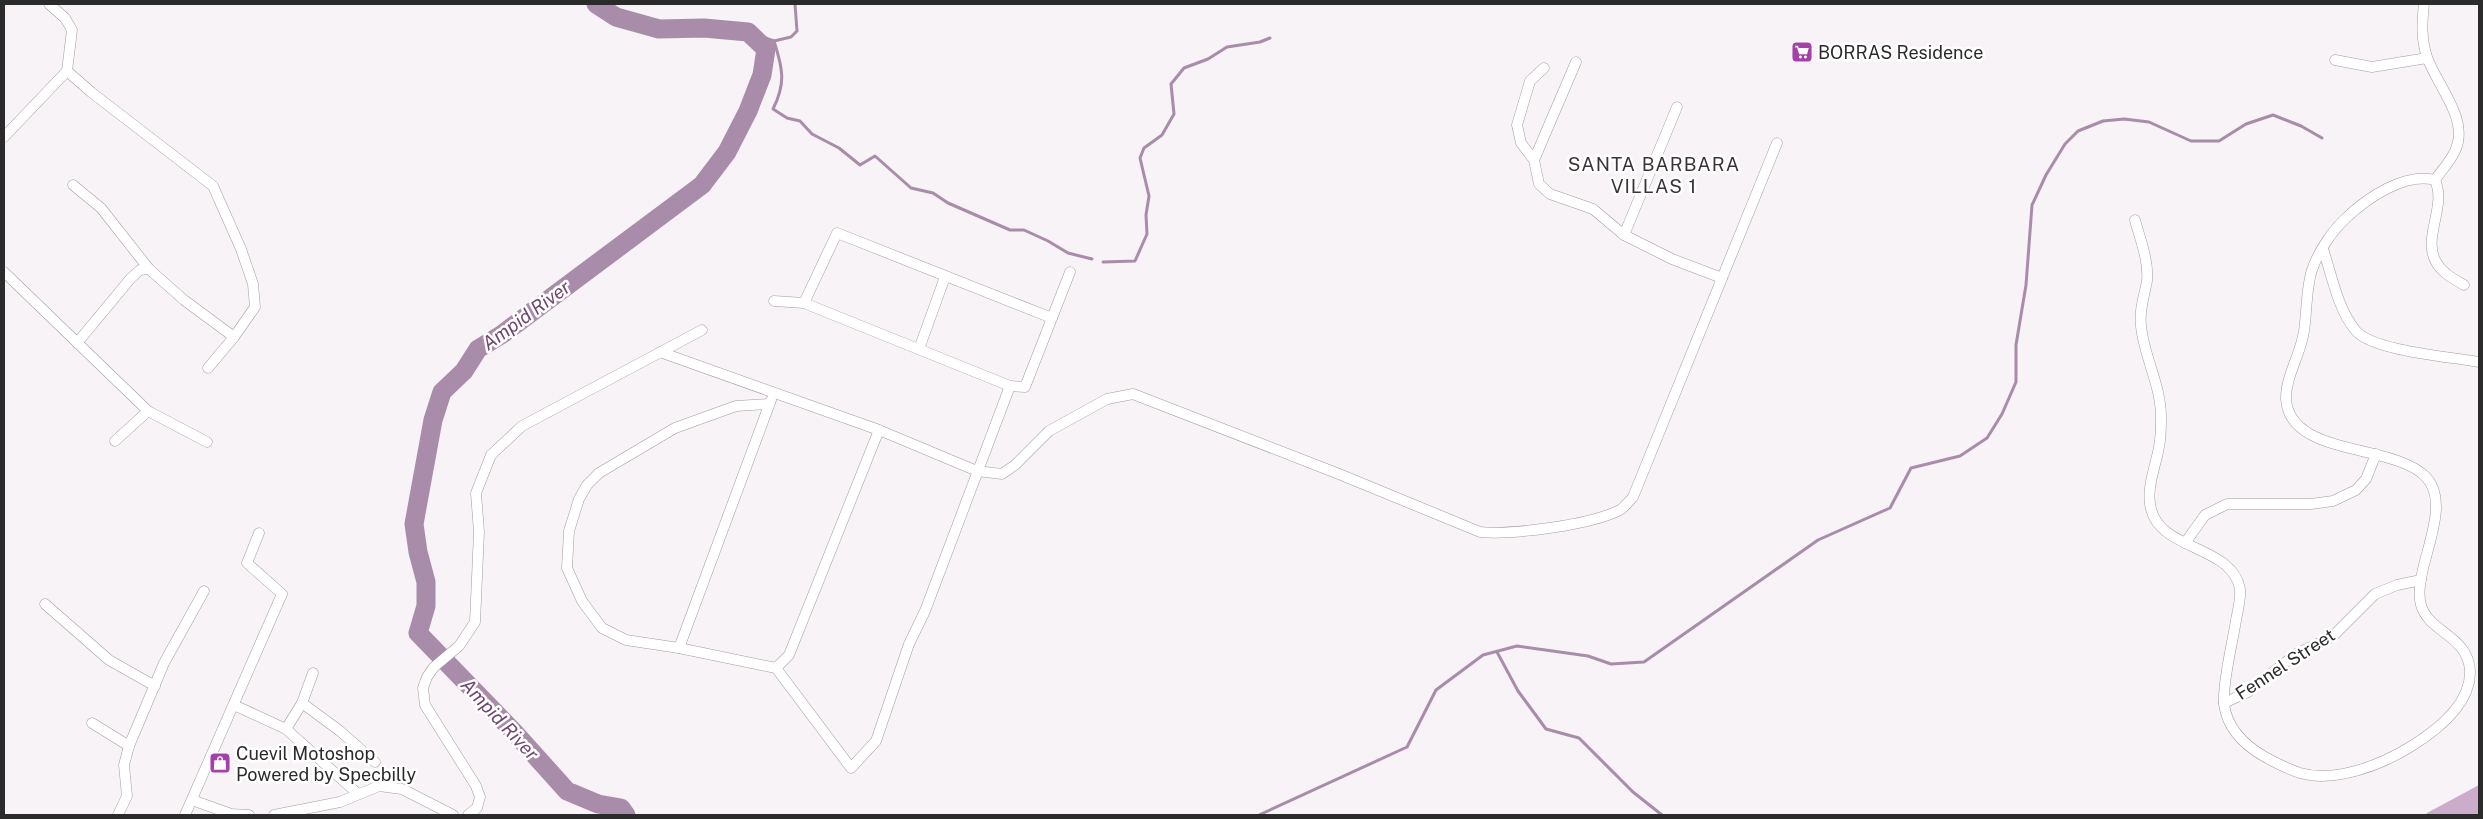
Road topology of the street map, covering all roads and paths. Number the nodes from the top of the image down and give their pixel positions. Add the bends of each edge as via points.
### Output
1 (49, 4) edge
2 (2424, 4) edge
3 (2428, 58) junction
4 (2335, 60) dead end
5 (1576, 62) dead end
6 (1544, 68) dead end
7 (67, 71) junction
8 (1677, 107) dead end
9 (4, 137) edge
10 (1777, 143) dead end
11 (1534, 160) junction
12 (2435, 180) junction
13 (73, 184) dead end
14 (2135, 220) dead end
15 (1624, 235) junction
16 (2323, 249) junction
17 (149, 269) junction
18 (4, 272) edge
19 (1070, 272) dead end
20 (946, 277) junction
21 (1722, 278) junction
22 (2464, 285) dead end
23 (774, 301) dead end
24 (804, 303) junction
25 (1052, 318) junction
26 (702, 330) dead end
27 (234, 337) junction
28 (77, 343) junction
29 (919, 349) junction
30 (660, 352) junction
31 (2479, 362) edge
32 (208, 368) dead end
33 (1010, 386) junction
34 (773, 391) junction
35 (769, 404) junction
36 (148, 410) junction
37 (879, 430) junction
38 (114, 441) dead end
39 (207, 442) dead end
40 (2376, 454) junction
41 (977, 471) junction
42 (259, 533) dead end
43 (2184, 543) junction
44 (2422, 580) junction
45 (204, 591) dead end
46 (44, 604) dead end
47 (679, 648) junction
48 (776, 668) junction
49 (313, 673) dead end
50 (155, 686) junction
51 (302, 703) junction
52 (2224, 703) junction
53 (234, 705) junction
54 (92, 723) dead end
55 (286, 729) junction
56 (129, 746) junction
57 (374, 762) dead end
58 (357, 793) junction
59 (192, 800) junction
60 (118, 815) edge
61 (185, 815) edge
62 (249, 815) edge
63 (274, 815) edge
64 (453, 815) edge
65 (468, 815) edge

1 - 7 street via 65,18 72,30
2 - 3 street via 2422,28
3 - 4 street via 2372,67
3 - 12 street via 2451,104 2457,125 2455,151
5 - 11 street
6 - 11 street via 1530,81 1517,125 1521,143
7 - 9 street
7 - 27 street via 213,186 242,249 253,284 255,307
8 - 15 street
10 - 21 street
11 - 15 street via 1540,184 1550,194 1593,210
12 - 16 street via 2414,178 2368,201 2346,218
12 - 22 street via 2440,194 2433,231 2436,262 2445,273
13 - 17 street via 101,208
14 - 43 street via 2147,278 2140,308 2141,330 2161,408 2151,512 2162,528
15 - 21 street via 1672,259
16 - 31 street via 2345,313 2365,339 2393,348
16 - 40 street via 2312,269 2303,338 2287,386 2286,403 2303,430 2318,439
17 - 27 street
17 - 28 street via 140,270 131,278
18 - 28 street
19 - 25 street
20 - 24 street via 837,233
20 - 25 street
20 - 29 street
21 - 41 street via 1633,497 1622,509 1596,521 1498,534 1480,532 1133,394 1106,399 1049,431 1015,466 1002,474
23 - 24 street
24 - 29 street
25 - 33 street via 1025,387
26 - 30 street
27 - 32 street
28 - 36 street
29 - 33 street
30 - 34 street
30 - 65 street via 522,426 491,455 476,493 479,532 475,622 460,646 434,667 423,688 425,705 480,797 477,808
33 - 41 street
34 - 35 street
34 - 37 street
35 - 47 street
35 - 47 street via 736,406 675,428 598,472 579,499 569,531 567,568 582,601 602,628 626,640
36 - 38 street
36 - 39 street
37 - 41 street
37 - 48 street via 789,655
40 - 43 street via 2366,479 2356,490 2333,501 2227,504 2205,515
40 - 44 street via 2415,468 2435,489 2436,509
41 - 48 street via 925,611 909,644 876,741 851,768
42 - 53 street via 247,563 282,594
43 - 52 street via 2231,571 2240,588
44 - 52 street, Fennel Street via 2375,594 2332,637 2296,654 2248,692
44 - 52 street via 2421,604 2432,622 2465,650 2470,667 2469,684 2454,710 2408,749 2343,774 2302,774 2254,751 2240,739 2229,722
45 - 50 street via 164,663
46 - 50 street via 109,660
47 - 48 street
49 - 51 street
50 - 56 street
51 - 55 street
51 - 57 street
53 - 55 street
53 - 59 street
54 - 56 street
55 - 58 street
56 - 60 street via 124,765 126,796
58 - 63 street via 340,802
58 - 64 street via 379,786 402,789
59 - 61 street
59 - 62 street via 231,814

